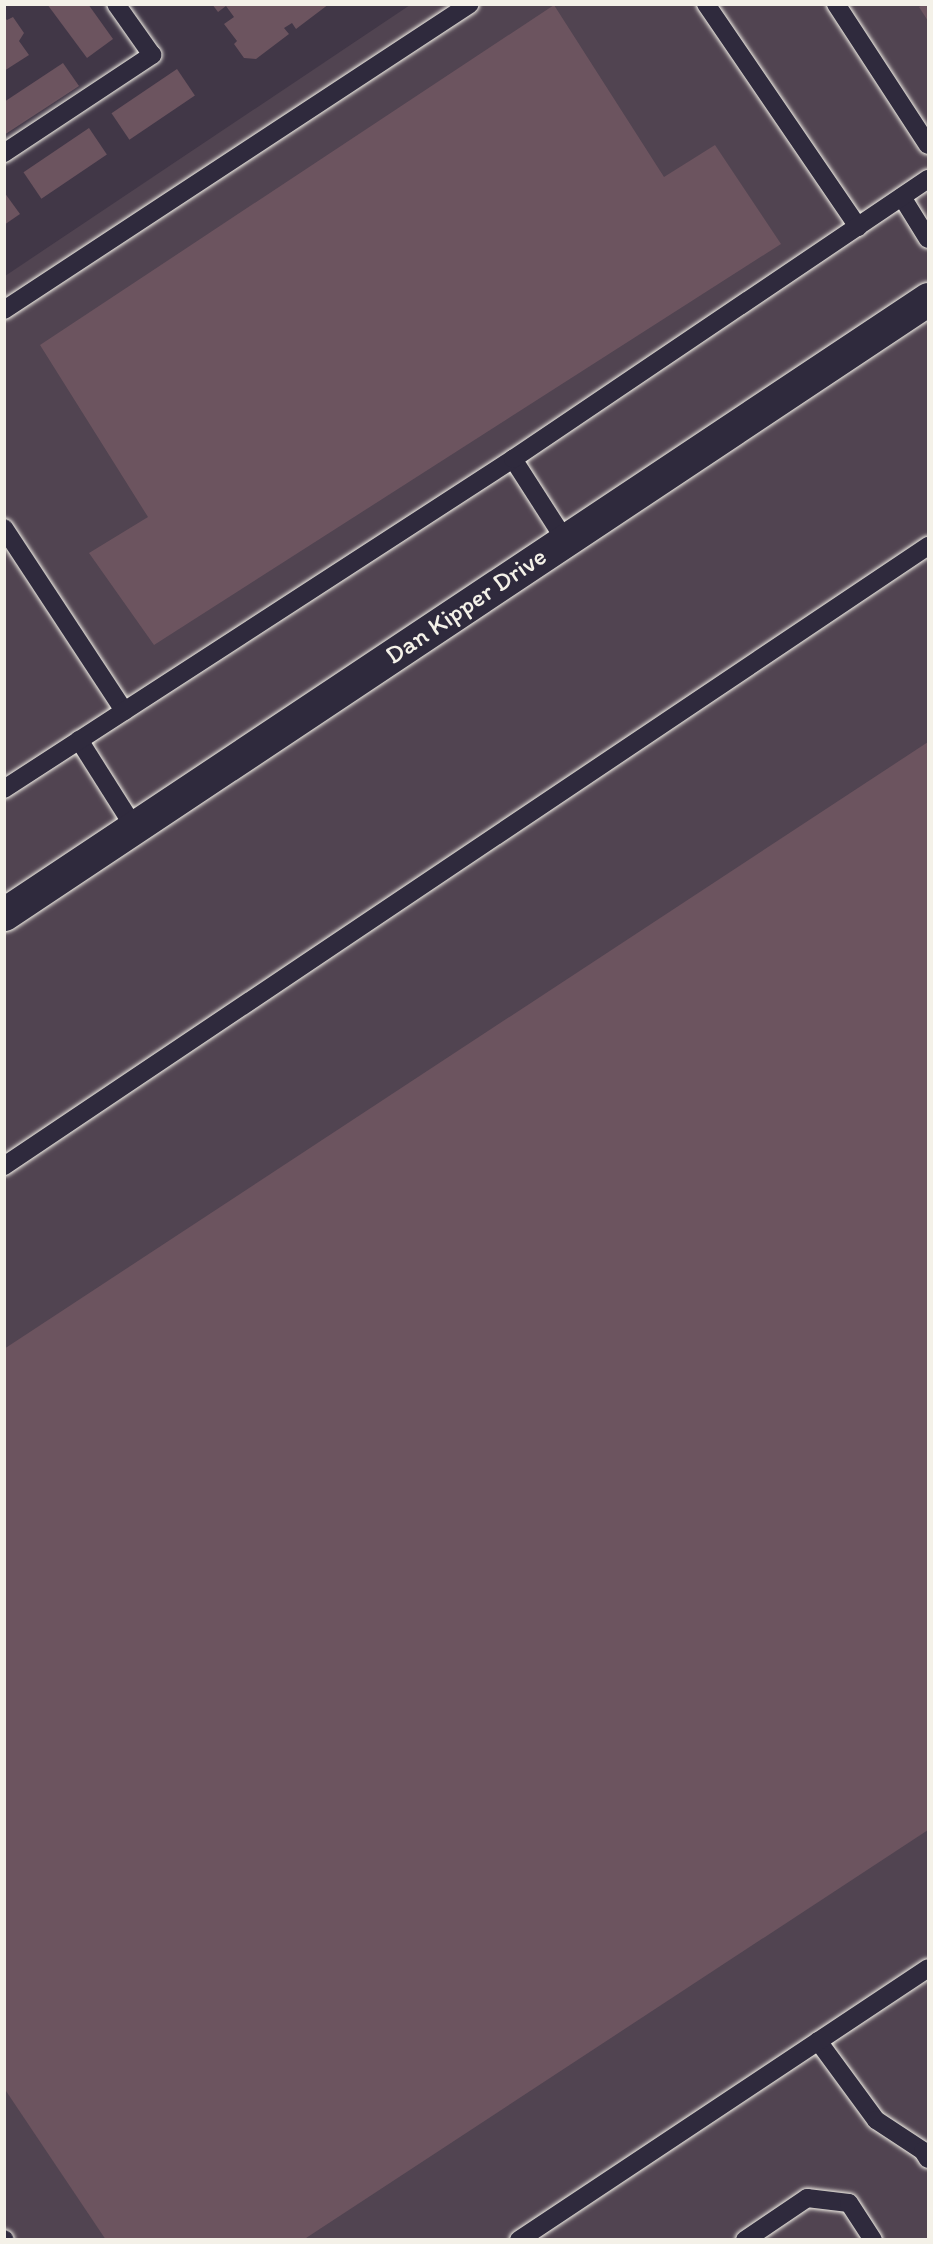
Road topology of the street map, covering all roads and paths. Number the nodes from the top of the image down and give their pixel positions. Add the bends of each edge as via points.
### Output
1 (116, 4) edge
2 (470, 4) edge
3 (706, 4) edge
4 (836, 4) edge
5 (928, 144) edge
6 (4, 153) edge
7 (928, 179) edge
8 (902, 197) junction
9 (858, 226) junction
10 (928, 239) edge
11 (928, 299) edge
12 (4, 310) edge
13 (513, 459) junction
14 (4, 528) edge
15 (565, 540) junction
16 (928, 546) edge
17 (124, 711) junction
18 (79, 740) junction
19 (4, 789) edge
20 (135, 827) junction
21 (4, 914) edge
22 (4, 1166) edge
23 (928, 1968) edge
24 (818, 2041) junction
25 (927, 2153) edge
26 (519, 2240) edge
27 (745, 2240) edge
28 (873, 2240) edge

1 - 6 lane via 152,55
2 - 12 lane
3 - 9 lane
4 - 5 lane
7 - 8 lane
8 - 9 lane
8 - 10 lane
9 - 13 lane
11 - 15 street, Dan Kipper Drive
13 - 15 lane
13 - 17 lane
14 - 17 lane
15 - 20 street, Dan Kipper Drive
16 - 22 lane
17 - 18 lane
18 - 19 lane
18 - 20 lane
20 - 21 street, Dan Kipper Drive
23 - 24 lane
24 - 25 lane via 876,2120
24 - 26 lane
27 - 28 lane via 807,2198 849,2203

